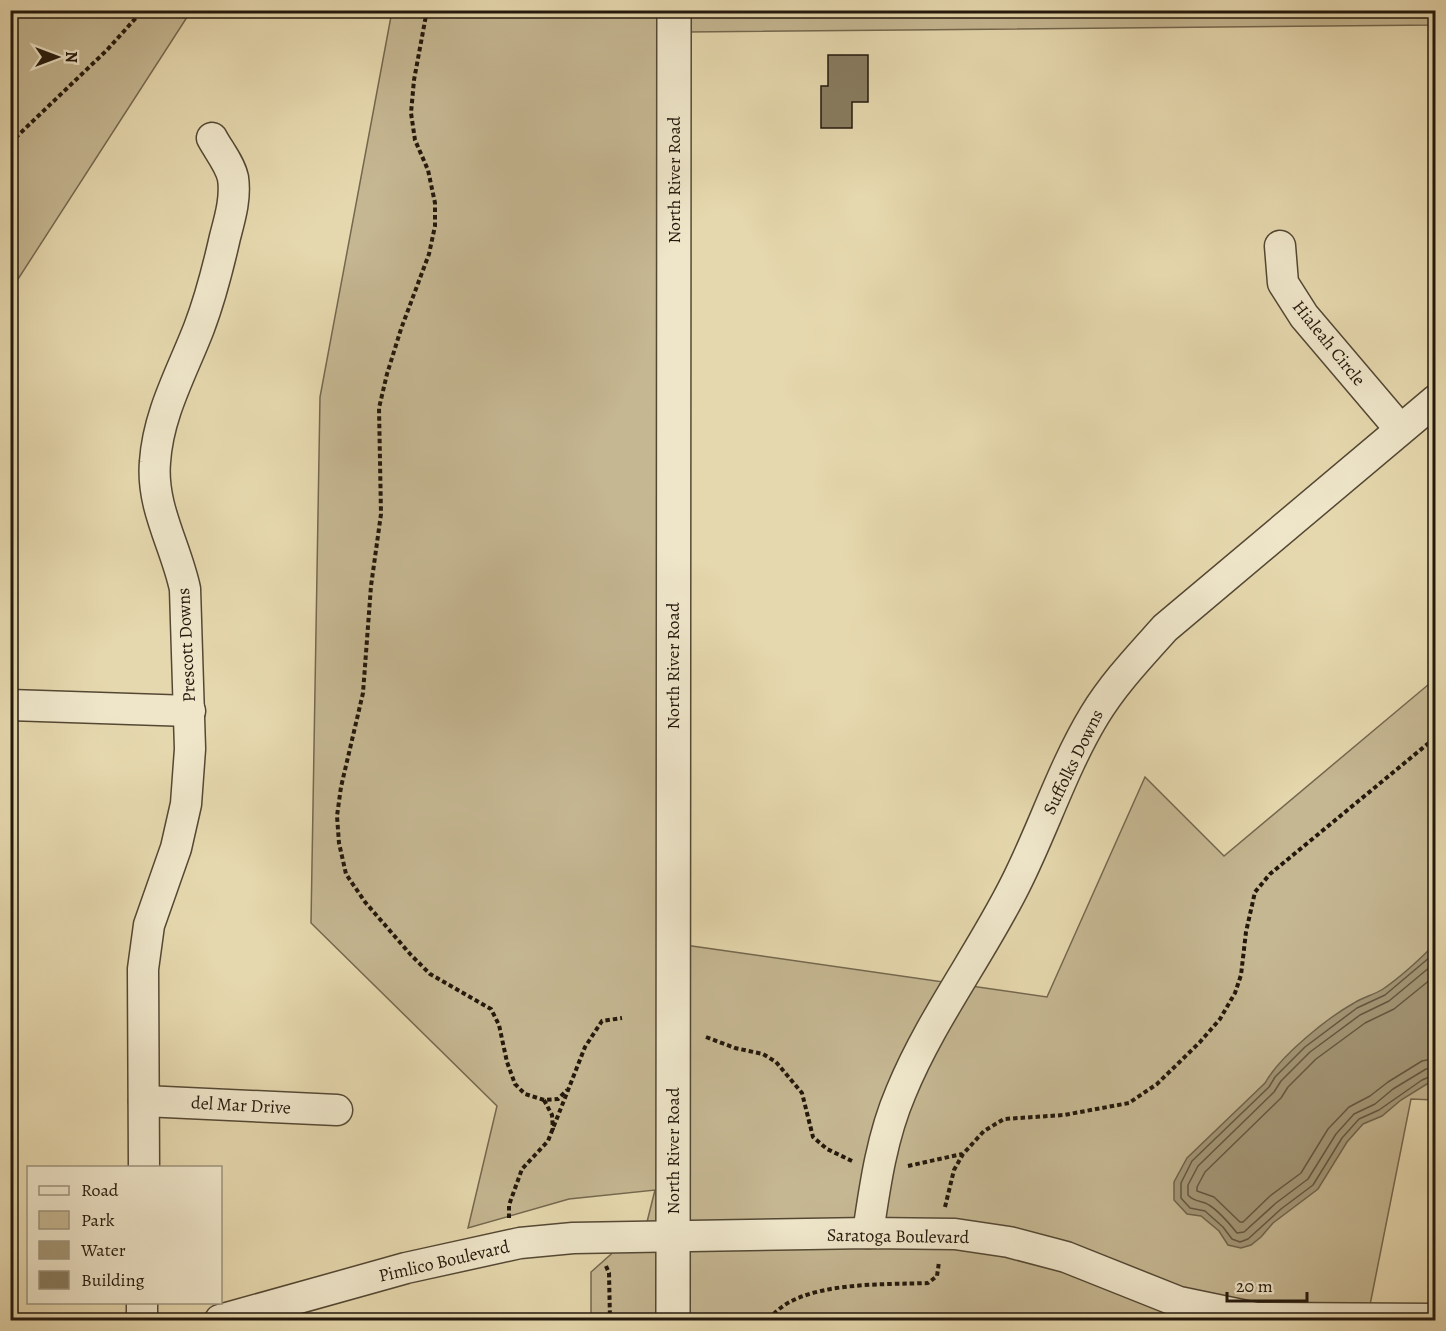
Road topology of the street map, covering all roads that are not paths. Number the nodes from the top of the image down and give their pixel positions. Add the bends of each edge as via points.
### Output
1 (674, 10) edge
2 (212, 138) dead end
3 (1280, 246) dead end
4 (1436, 400) edge
5 (1400, 429) junction
6 (10, 705) edge
7 (190, 711) junction
8 (144, 1101) junction
9 (338, 1110) dead end
10 (144, 1166) edge
11 (868, 1233) junction
12 (673, 1236) junction
13 (142, 1304) edge
14 (1436, 1319) edge
15 (142, 1320) edge
16 (220, 1320) edge
17 (673, 1320) edge

1 - 12 street, North River Road
2 - 7 street, Prescott Downs via 233,177 233,202 206,308 163,415 154,463 158,508 185,589
3 - 5 street, Hialeah Circle via 1283,283 1304,316
4 - 5 street, Suffolks Downs
5 - 11 street, Suffolks Downs via 1166,628 1126,670 1093,717 1015,885 926,1039 900,1092 885,1137
6 - 7 street
7 - 8 street, Prescott Downs via 186,804 176,848 149,925 143,969
8 - 9 street, del Mar Drive
8 - 10 street, Prescott Downs
11 - 12 street, Saratoga Boulevard
11 - 14 street, Saratoga Boulevard via 939,1233 1009,1242 1066,1257 1179,1302 1256,1318
12 - 16 street, Pimlico Boulevard via 573,1238 508,1245 406,1268
12 - 17 street, North River Road
13 - 15 street

